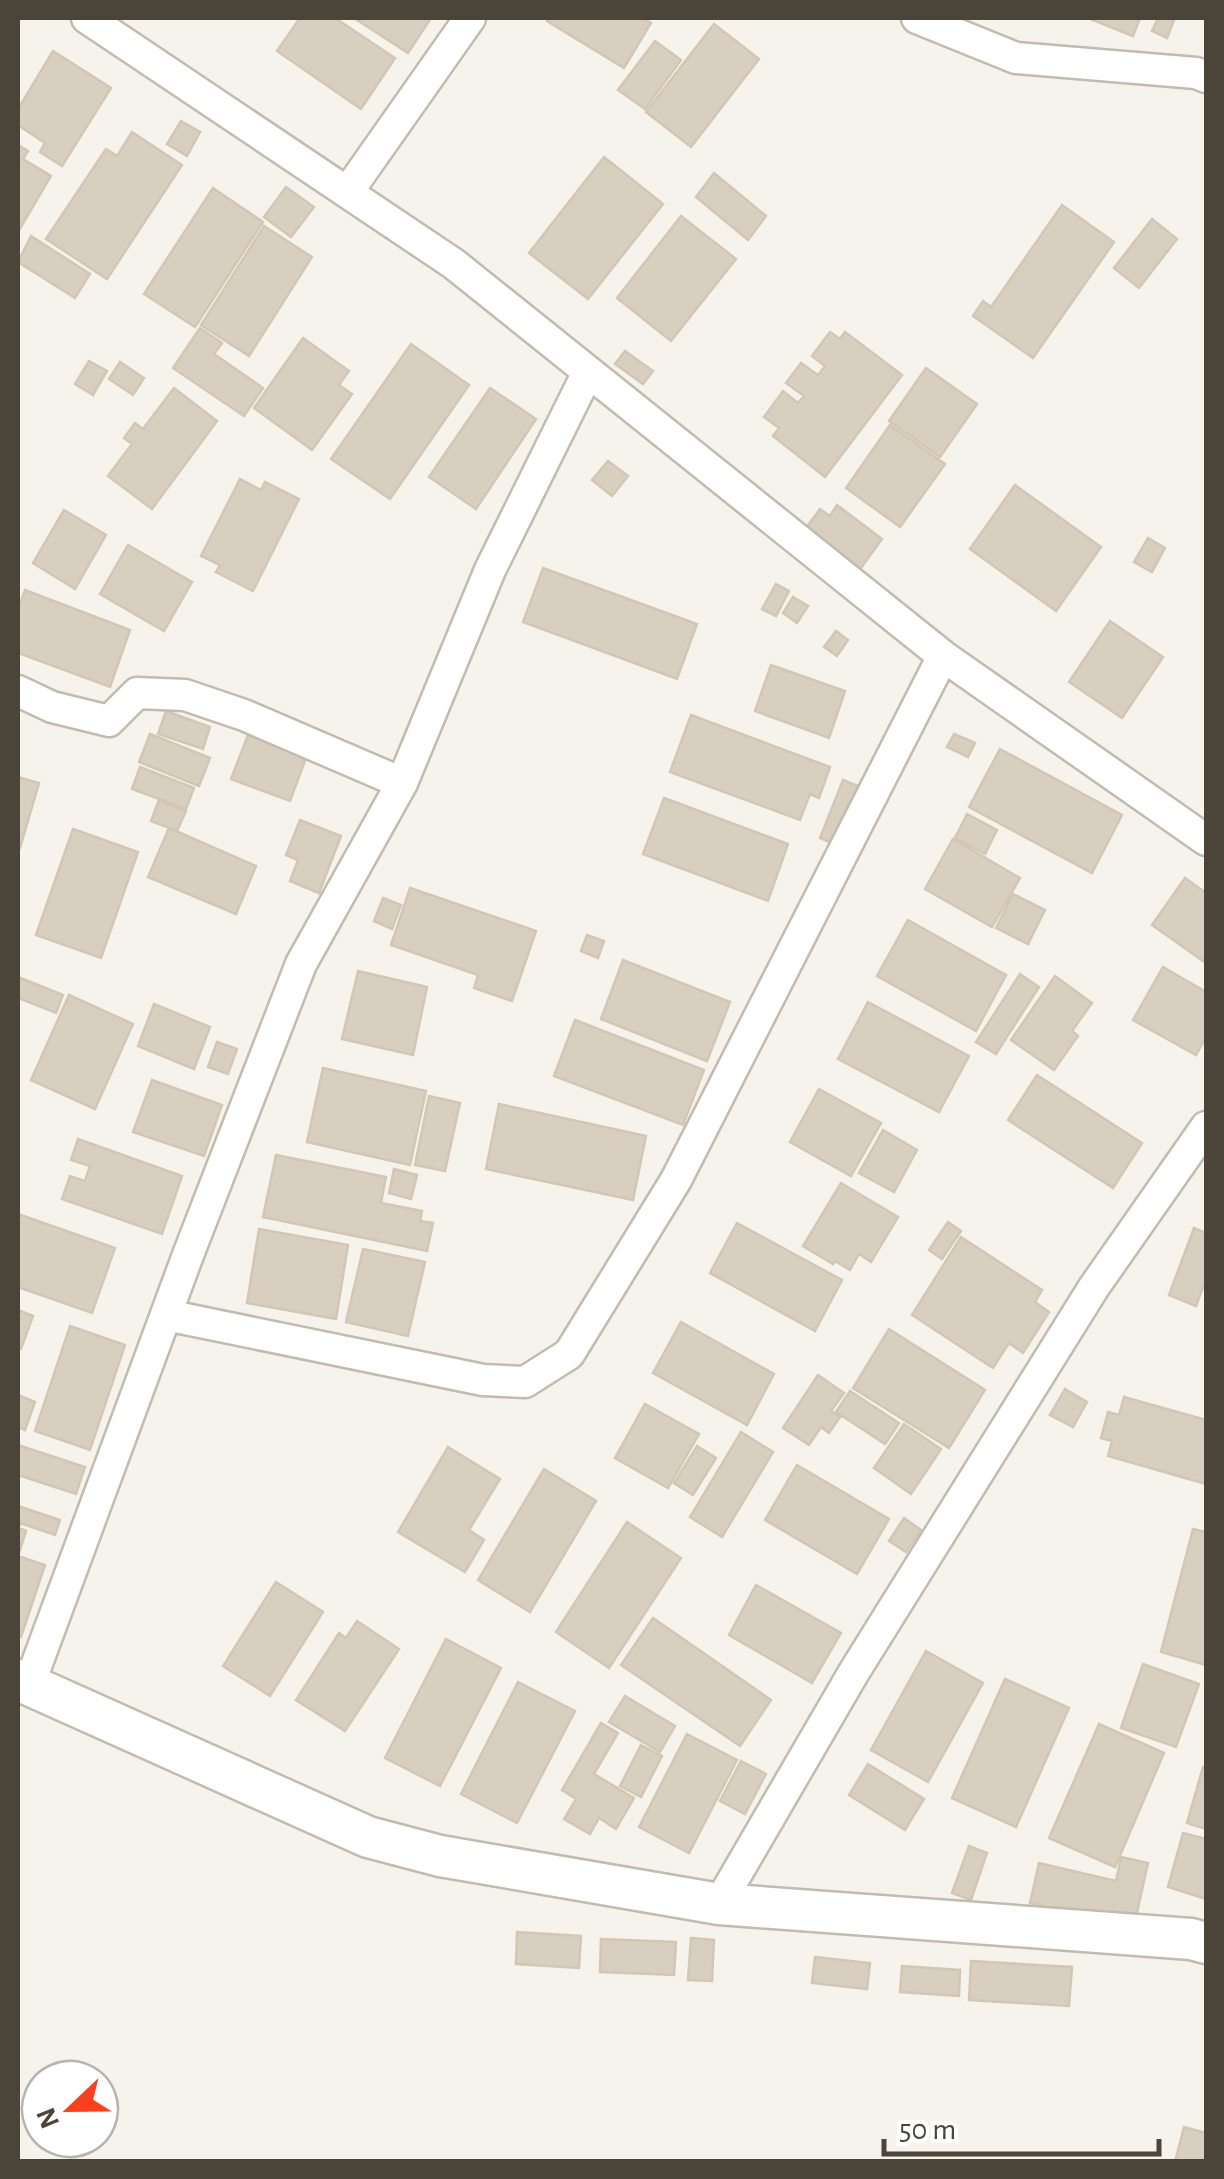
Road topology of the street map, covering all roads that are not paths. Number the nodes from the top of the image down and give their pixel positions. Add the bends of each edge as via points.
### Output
1 (87, 18) edge
2 (470, 18) edge
3 (917, 18) edge
4 (1206, 77) edge
5 (349, 190) junction
6 (588, 372) junction
7 (943, 656) junction
8 (18, 691) edge
9 (402, 783) junction
10 (1206, 840) edge
11 (1206, 1126) edge
12 (166, 1315) junction
13 (23, 1683) edge
14 (719, 1904) junction
15 (1206, 1943) edge

1 - 5 street
2 - 5 street
3 - 4 street via 1016,58
5 - 6 street
6 - 7 street
6 - 9 street via 490,570
7 - 10 street
7 - 12 street via 676,1180 568,1354 526,1382 482,1380
8 - 9 street via 109,721 137,693 185,695
9 - 12 street via 301,964
11 - 14 street via 1094,1287 854,1672
12 - 13 street
13 - 14 street via 368,1837 440,1856
14 - 15 street

